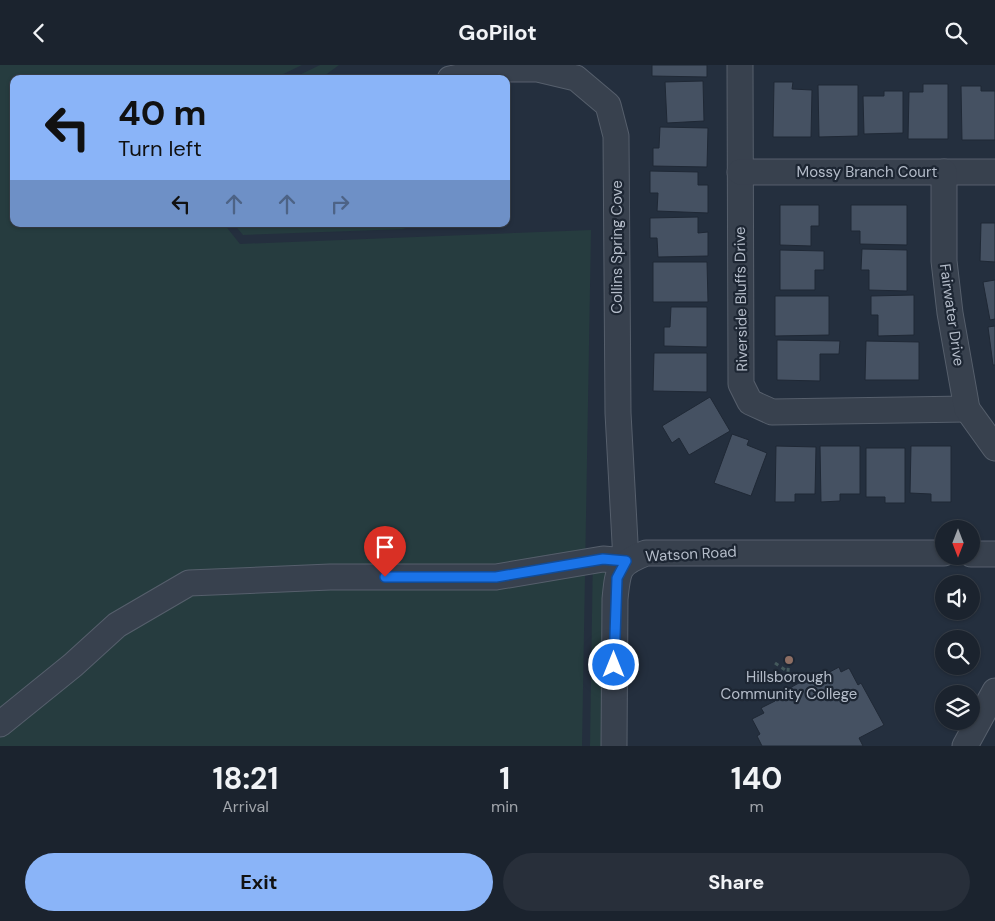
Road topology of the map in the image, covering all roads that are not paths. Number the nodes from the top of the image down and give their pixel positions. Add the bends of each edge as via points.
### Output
1 (740, 65) edge
2 (468, 75) edge
3 (740, 172) junction
4 (995, 172) edge
5 (944, 173) junction
6 (967, 409) junction
7 (995, 448) edge
8 (935, 553) edge
9 (980, 554) edge
10 (995, 554) edge
11 (626, 561) junction
12 (995, 691) edge
13 (0, 724) edge
14 (614, 746) edge
15 (965, 746) edge

1 - 3 street, Riverside Bluffs Drive
2 - 11 street, Collins Spring Cove via 495,69 538,69 576,77 608,105 616,136 618,413
3 - 5 street, Mossy Branch Court
3 - 6 street, Riverside Bluffs Drive via 742,384 750,402 772,412
4 - 5 street, Mossy Branch Court
5 - 6 street, Fairwater Drive via 944,261
6 - 7 street, Fairwater Drive
8 - 11 street, Watson Road via 646,553
9 - 10 street
11 - 13 street via 603,559 496,577 330,577 189,583 117,625
11 - 14 street, Watson Road via 617,578 615,599
12 - 15 street

